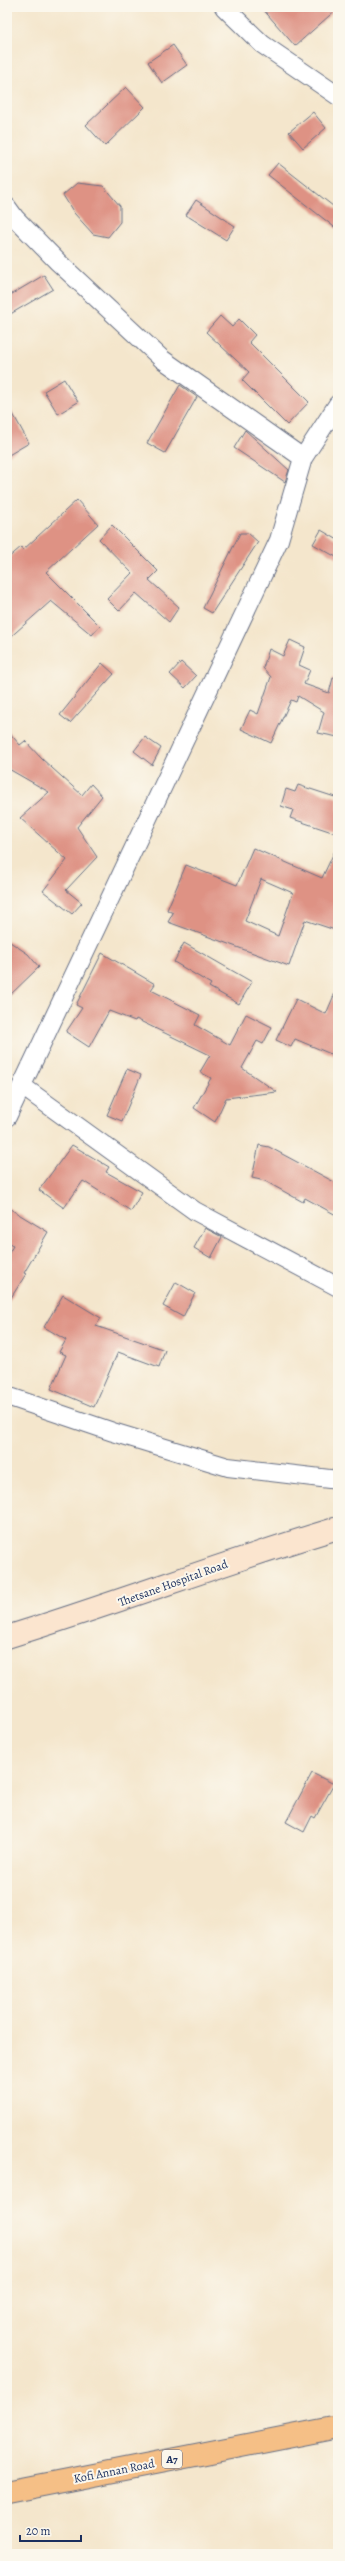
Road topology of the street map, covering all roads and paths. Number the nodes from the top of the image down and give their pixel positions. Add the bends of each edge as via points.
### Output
1 (224, 7) edge
2 (338, 96) edge
3 (7, 206) edge
4 (338, 404) edge
5 (303, 458) junction
6 (22, 1086) junction
7 (7, 1117) edge
8 (338, 1287) edge
9 (7, 1396) edge
10 (338, 1480) edge
11 (338, 1528) edge
12 (7, 1637) edge
13 (338, 2427) edge
14 (7, 2492) edge

1 - 2 street via 262,44
3 - 5 street via 15,218 58,262 162,359
4 - 5 street
5 - 6 street via 279,540
6 - 7 street
6 - 8 street via 195,1211
9 - 10 street via 228,1467
11 - 12 main road, Thetsane Hospital Road
13 - 14 main road, Kofi Annan Road / A7

